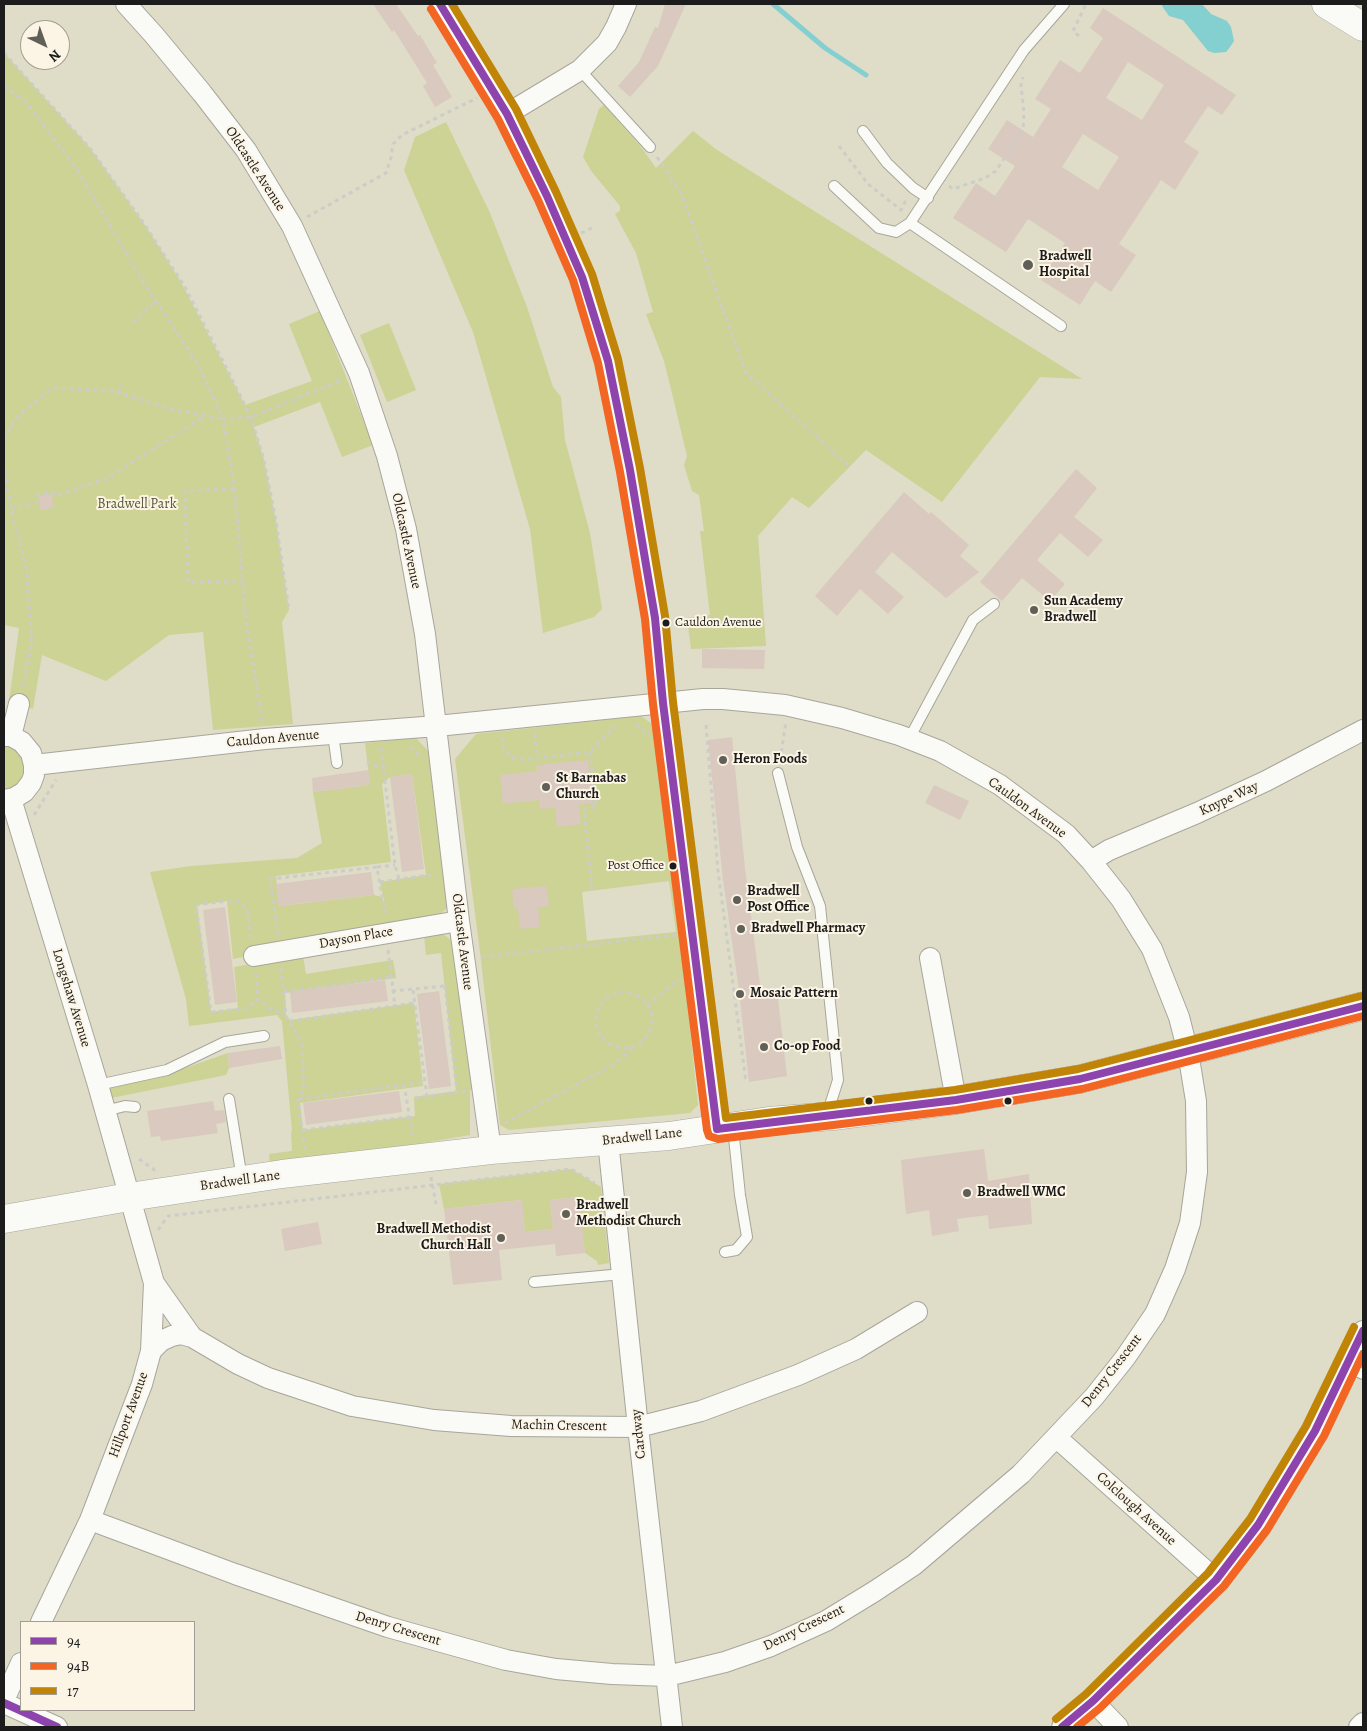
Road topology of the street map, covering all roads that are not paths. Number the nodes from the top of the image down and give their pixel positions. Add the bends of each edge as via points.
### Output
1 (126, 4) edge
2 (440, 4) edge
3 (626, 4) edge
4 (1064, 4) edge
5 (1326, 4) edge
6 (1363, 27) edge
7 (580, 70) junction
8 (507, 114) junction
9 (863, 131) dead end
10 (650, 147) road end
11 (834, 186) dead end
12 (928, 198) junction
13 (910, 224) junction
14 (1061, 326) dead end
15 (994, 604) dead end
16 (663, 703) junction
17 (19, 704) road end
18 (437, 726) junction
19 (1363, 730) edge
20 (334, 734) junction
21 (7, 736) edge
22 (909, 739) junction
23 (337, 763) dead end
24 (34, 765) junction
25 (778, 773) road end
26 (8, 800) edge
27 (1091, 861) junction
28 (459, 921) junction
29 (254, 956) road end
30 (930, 958) dead end
31 (1363, 1006) edge
32 (264, 1036) dead end
33 (1188, 1052) junction
34 (98, 1085) junction
35 (229, 1099) dead end
36 (956, 1100) junction
37 (135, 1107) dead end
38 (105, 1111) junction
39 (833, 1116) junction
40 (725, 1128) junction
41 (608, 1141) junction
42 (491, 1150) junction
43 (242, 1180) junction
44 (129, 1197) junction
45 (4, 1219) edge
46 (725, 1252) dead end
47 (623, 1274) junction
48 (534, 1282) dead end
49 (154, 1283) junction
50 (918, 1312) dead end
51 (1363, 1331) edge
52 (192, 1337) junction
53 (151, 1352) junction
54 (1355, 1371) edge
55 (638, 1427) junction
56 (1057, 1438) junction
57 (90, 1520) junction
58 (1216, 1580) junction
59 (41, 1621) edge
60 (20, 1665) edge
61 (667, 1676) junction
62 (4, 1701) edge
63 (1092, 1701) junction
64 (20, 1709) edge
65 (24, 1711) edge
66 (1363, 1723) edge
67 (57, 1727) edge
68 (672, 1727) edge
69 (1062, 1727) edge
70 (1118, 1727) edge
71 (1359, 1727) edge

1 - 18 street, Oldcastle Avenue via 240,143 292,226 359,373 387,456 406,529
2 - 8 street
3 - 7 street via 607,43
4 - 12 lane via 1024,50
5 - 6 main road
7 - 8 street
7 - 10 lane
8 - 16 street via 582,277 608,361 655,618
9 - 12 lane via 887,163
11 - 13 lane via 879,228 896,232
12 - 13 lane
13 - 14 lane
15 - 22 lane via 973,620
16 - 18 street, Cauldon Avenue
16 - 22 street, Cauldon Avenue via 723,699 789,706
16 - 40 street via 683,907 692,933
17 - 21 street
18 - 20 street, Cauldon Avenue
18 - 28 street, Oldcastle Avenue
19 - 27 street, Knype Way via 1266,781 1109,850
20 - 23 lane
20 - 24 street, Cauldon Avenue
21 - 24 street via 28,748
22 - 27 street, Cauldon Avenue via 940,751 1000,785 1066,834
24 - 26 street via 31,783 24,792
25 - 39 lane via 797,847 820,906 838,1080 832,1102
26 - 34 street, Longshaw Avenue
27 - 33 street, Cauldon Avenue via 1121,899 1152,949 1179,1017
28 - 29 street, Dayson Place via 280,956
28 - 42 street, Oldcastle Avenue via 477,959 468,983
30 - 36 street
31 - 33 main road, Bradwell Lane
32 - 34 lane via 225,1042 167,1070
33 - 36 main road, Bradwell Lane via 1080,1079
33 - 56 street, Denry Crescent via 1196,1102 1197,1172 1190,1223 1175,1269 1155,1314 1125,1358
34 - 38 street, Longshaw Avenue
35 - 43 lane
36 - 39 main road, Bradwell Lane
37 - 38 lane
38 - 44 street, Longshaw Avenue
39 - 40 main road, Bradwell Lane
40 - 41 main road, Bradwell Lane
40 - 46 lane via 747,1236 736,1250
41 - 42 main road, Bradwell Lane
41 - 47 street, Cardway
42 - 43 main road, Bradwell Lane
43 - 44 main road, Bradwell Lane
44 - 45 main road, Bradwell Lane
44 - 49 street, Hillport Avenue
47 - 48 lane
47 - 55 street, Cardway
49 - 52 street, Machin Crescent
49 - 53 street, Hillport Avenue
50 - 55 street, Machin Crescent via 856,1348 798,1375 701,1411
51 - 54 street
52 - 53 street via 172,1336 161,1341
52 - 55 street, Machin Crescent via 268,1378 352,1406 434,1420 511,1426
53 - 57 street, Hillport Avenue
54 - 58 street via 1258,1525
55 - 61 street, Cardway
56 - 58 street, Colclough Avenue
56 - 61 street, Denry Crescent via 1022,1474 949,1536 914,1565 867,1596 826,1621 771,1646 725,1662
57 - 59 street, Hillport Avenue
57 - 61 street, Denry Crescent via 388,1627 506,1660 556,1669
58 - 63 street
60 - 62 street
61 - 68 street, Cardway
62 - 64 street
63 - 69 street
63 - 70 street
65 - 67 street
66 - 71 street

